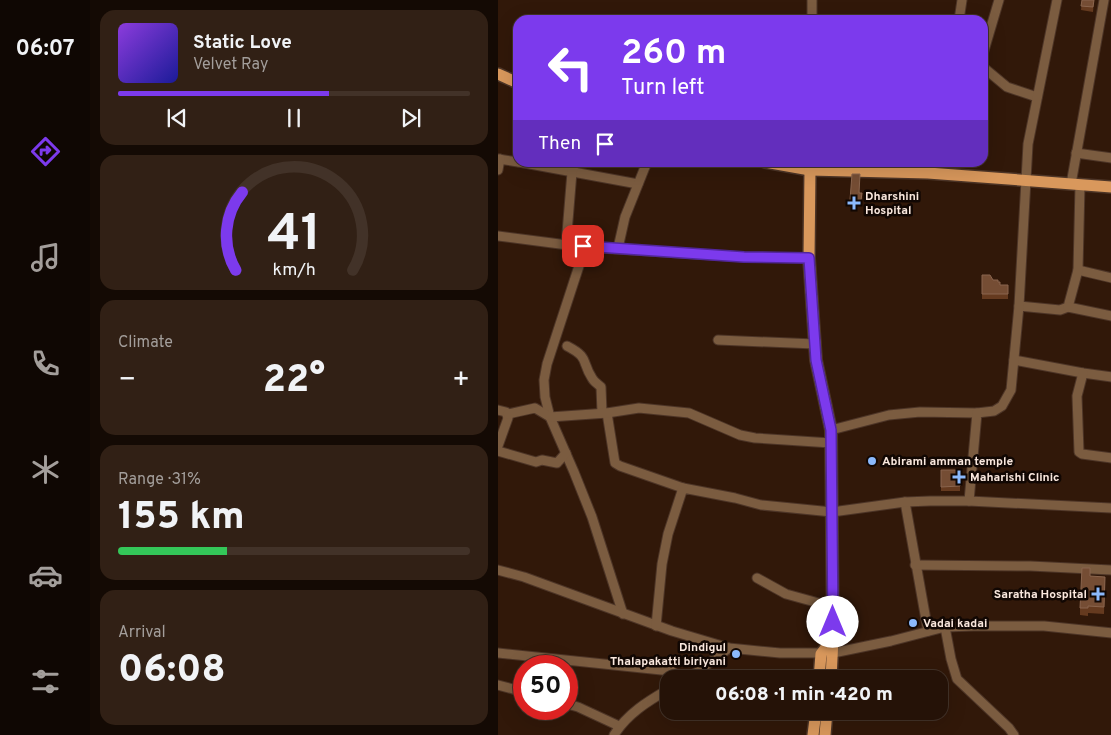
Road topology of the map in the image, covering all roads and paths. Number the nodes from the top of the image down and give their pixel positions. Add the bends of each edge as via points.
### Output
1 (812, 0) edge
2 (962, 0) edge
3 (999, 0) edge
4 (1057, 0) edge
5 (1104, 0) edge
6 (812, 15) edge
7 (959, 15) edge
8 (988, 37) edge
9 (988, 71) edge
10 (498, 74) edge
11 (513, 81) edge
12 (1037, 97) junction
13 (1076, 153) junction
14 (1112, 158) edge
15 (499, 159) edge
16 (513, 161) edge
17 (545, 167) edge
18 (574, 167) edge
19 (645, 167) edge
20 (810, 167) edge
21 (869, 167) edge
22 (928, 168) edge
23 (498, 170) edge
24 (572, 172) junction
25 (1026, 181) junction
26 (638, 184) junction
27 (1075, 184) junction
28 (1112, 186) edge
29 (498, 236) edge
30 (566, 245) junction
31 (583, 246) junction
32 (618, 248) junction
33 (809, 258) junction
34 (1078, 270) junction
35 (1112, 278) edge
36 (1019, 306) junction
37 (1068, 306) junction
38 (1112, 316) edge
39 (718, 340) dead end
40 (815, 344) junction
41 (567, 346) dead end
42 (1014, 360) junction
43 (1083, 374) junction
44 (1112, 377) edge
45 (498, 410) edge
46 (605, 413) junction
47 (977, 413) junction
48 (508, 414) junction
49 (550, 417) junction
50 (831, 430) junction
51 (831, 443) junction
52 (498, 446) edge
53 (498, 451) edge
54 (566, 453) junction
55 (1112, 458) edge
56 (683, 488) junction
57 (969, 501) junction
58 (905, 502) junction
59 (1112, 508) edge
60 (832, 512) junction
61 (916, 565) junction
62 (498, 570) edge
63 (1112, 570) edge
64 (757, 578) dead end
65 (833, 607) junction
66 (623, 614) junction
67 (656, 626) junction
68 (945, 627) junction
69 (928, 631) junction
70 (1112, 633) edge
71 (729, 648) junction
72 (498, 653) edge
73 (827, 654) junction
74 (661, 670) edge
75 (700, 670) edge
76 (822, 670) edge
77 (829, 670) edge
78 (498, 685) edge
79 (513, 689) edge
80 (660, 694) edge
81 (578, 707) edge
82 (815, 720) edge
83 (826, 720) edge
84 (619, 726) junction
85 (614, 735) edge
86 (813, 735) edge
87 (824, 735) edge
88 (1014, 735) edge

1 - 6 street
2 - 7 street
3 - 8 street
4 - 12 street
5 - 13 street
9 - 12 street via 1007,88
10 - 11 main road
12 - 25 street via 1028,144
13 - 14 street
13 - 27 street
15 - 16 street
15 - 23 street
17 - 24 street
18 - 24 street
19 - 26 street
20 - 33 main road
21 - 22 main road
22 - 25 main road
24 - 26 street
24 - 30 street
25 - 27 main road
25 - 36 street
26 - 32 street via 625,217
27 - 28 main road
27 - 34 street
29 - 30 street
30 - 31 street
31 - 32 street
31 - 49 street via 547,364 544,380
32 - 33 street
33 - 40 main road
34 - 35 street
34 - 37 street
36 - 37 street via 1060,310
36 - 42 street
37 - 38 street
39 - 40 street
40 - 50 main road
41 - 46 street via 585,359 592,380 601,387
42 - 43 street
42 - 47 street via 1011,390 1002,406
43 - 44 street
43 - 55 street via 1077,396 1079,452
45 - 48 street
46 - 49 street
46 - 51 street via 639,408 689,413 740,435
46 - 56 street via 615,462
47 - 50 street via 889,415
47 - 57 street
48 - 49 street via 535,408
48 - 52 street
49 - 54 street
50 - 51 main road
51 - 60 main road
53 - 54 street via 536,462 557,463
54 - 66 street via 592,517
56 - 60 street via 761,505
56 - 67 street via 662,564
57 - 58 street
57 - 59 street
58 - 60 street
58 - 61 street
60 - 65 main road
61 - 63 street
61 - 69 street
62 - 66 street
64 - 65 street via 786,594
65 - 73 main road via 833,638
66 - 67 street
67 - 71 street
68 - 69 street
68 - 70 street via 1044,626
68 - 88 street via 957,679
69 - 73 street
71 - 73 street
71 - 75 street
72 - 74 street
73 - 76 main road
73 - 77 main road
78 - 79 street
80 - 84 street via 642,705
81 - 84 street
82 - 86 main road
83 - 87 main road
84 - 85 street

